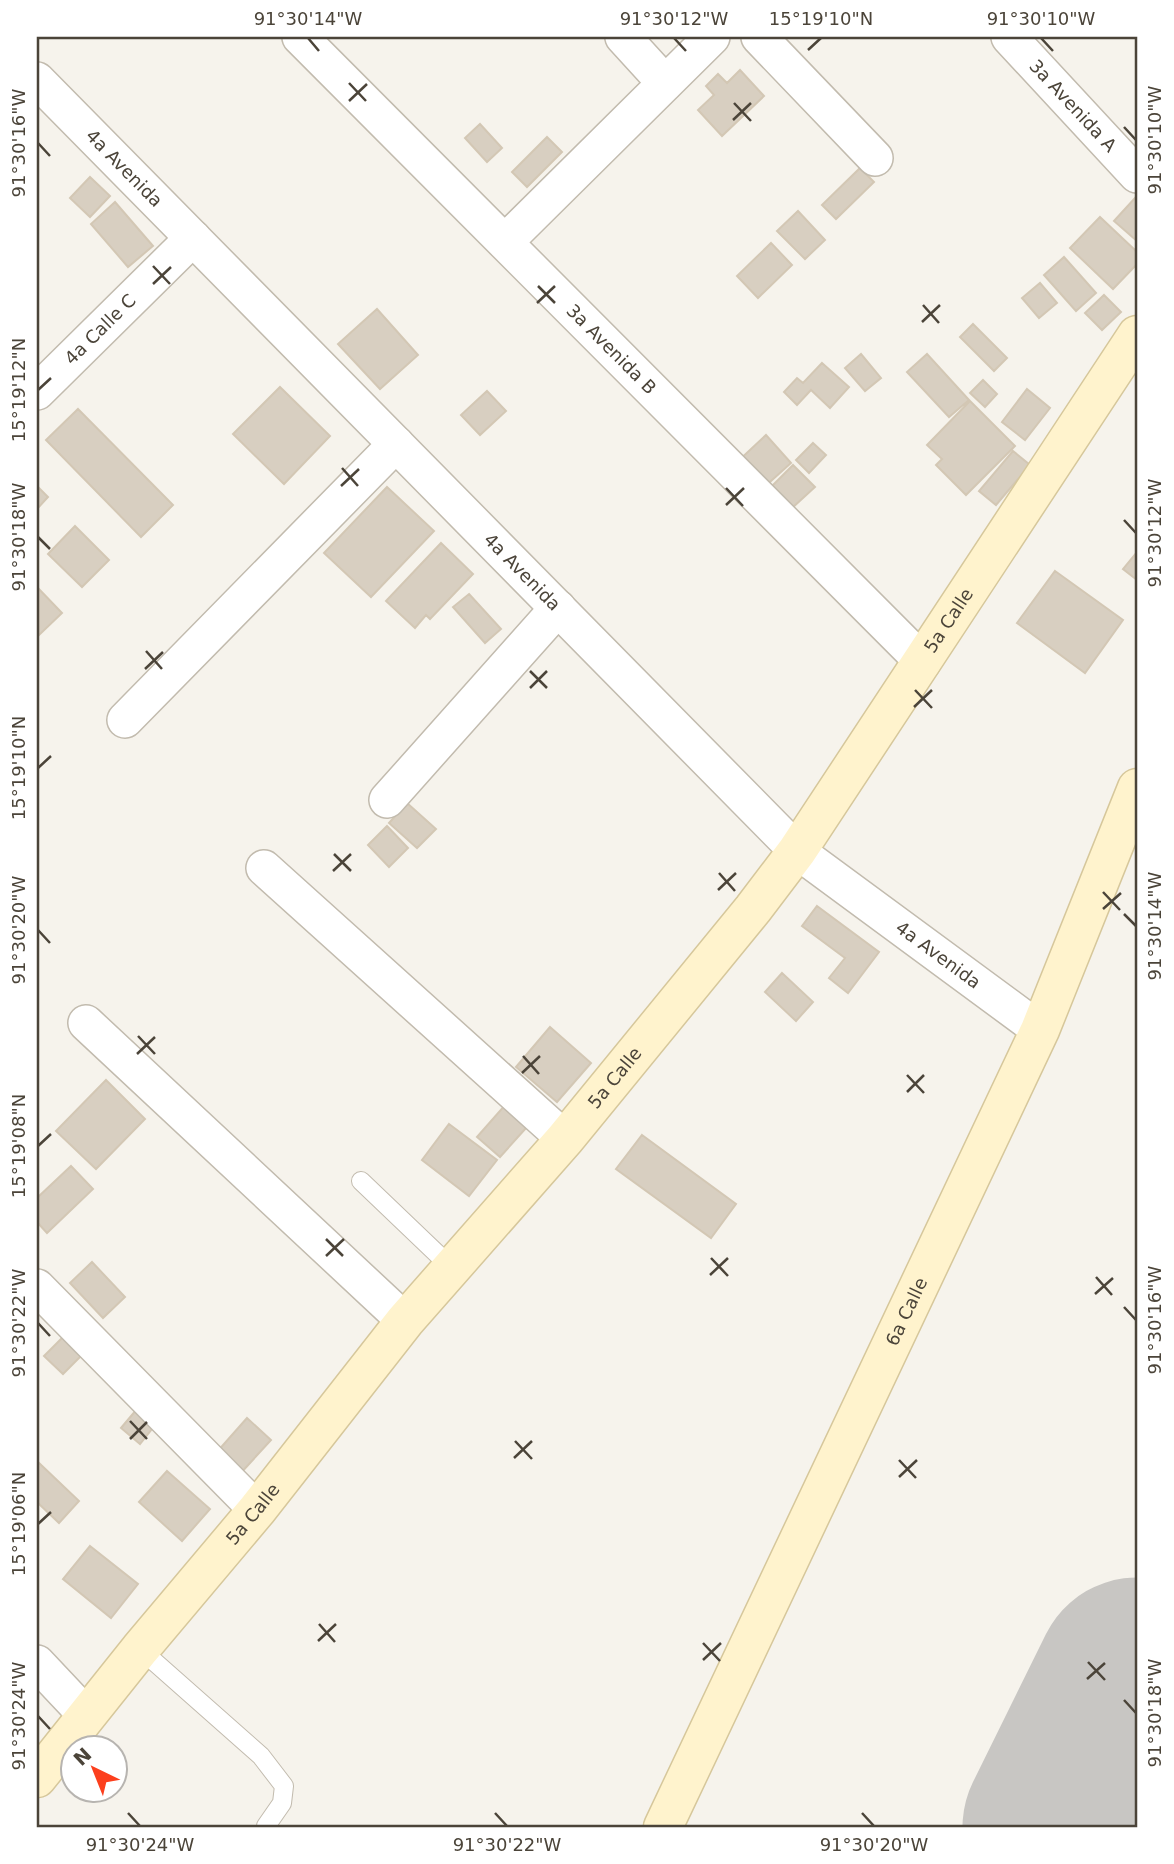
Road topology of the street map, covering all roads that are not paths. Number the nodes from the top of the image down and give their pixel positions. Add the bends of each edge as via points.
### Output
1 (300, 37) edge
2 (623, 37) edge
3 (712, 37) edge
4 (759, 37) edge
5 (1009, 37) edge
6 (37, 80) edge
7 (665, 83) junction
8 (875, 159) dead end
9 (1137, 175) edge
10 (193, 238) junction
11 (505, 242) junction
12 (1137, 335) edge
13 (37, 392) edge
14 (396, 444) junction
15 (558, 608) junction
16 (923, 662) junction
17 (125, 720) dead end
18 (1137, 788) edge
19 (387, 800) dead end
20 (797, 851) junction
21 (264, 868) dead end
22 (86, 1023) dead end
23 (1040, 1030) junction
24 (565, 1139) junction
25 (361, 1181) dead end
26 (452, 1268) junction
27 (37, 1287) edge
28 (405, 1321) junction
29 (257, 1510) junction
30 (140, 1649) junction
31 (37, 1663) edge
32 (86, 1715) junction
33 (37, 1778) edge
34 (266, 1826) edge
35 (663, 1827) edge

1 - 11 street, 3a Avenida B
2 - 7 street
3 - 7 street
4 - 8 street
5 - 9 street, 3a Avenida A
6 - 10 street, 4a Avenida
7 - 11 street
10 - 13 street, 4a Calle C
10 - 14 street, 4a Avenida
11 - 16 street, 3a Avenida B
12 - 16 main road, 5a Calle
14 - 15 street, 4a Avenida
14 - 17 street
15 - 19 street
15 - 20 street, 4a Avenida
16 - 20 main road, 5a Calle
18 - 23 main road, 6a Calle
20 - 23 street, 4a Avenida
20 - 24 main road, 5a Calle
21 - 24 street
22 - 28 street
23 - 35 main road, 6a Calle
24 - 26 main road, 5a Calle
25 - 26 lane
26 - 28 main road, 5a Calle
27 - 29 street
28 - 29 main road, 5a Calle
29 - 30 main road, 5a Calle
30 - 32 main road, 5a Calle
30 - 34 lane via 261,1756 284,1786 282,1803
31 - 32 street
32 - 33 main road, 5a Calle

